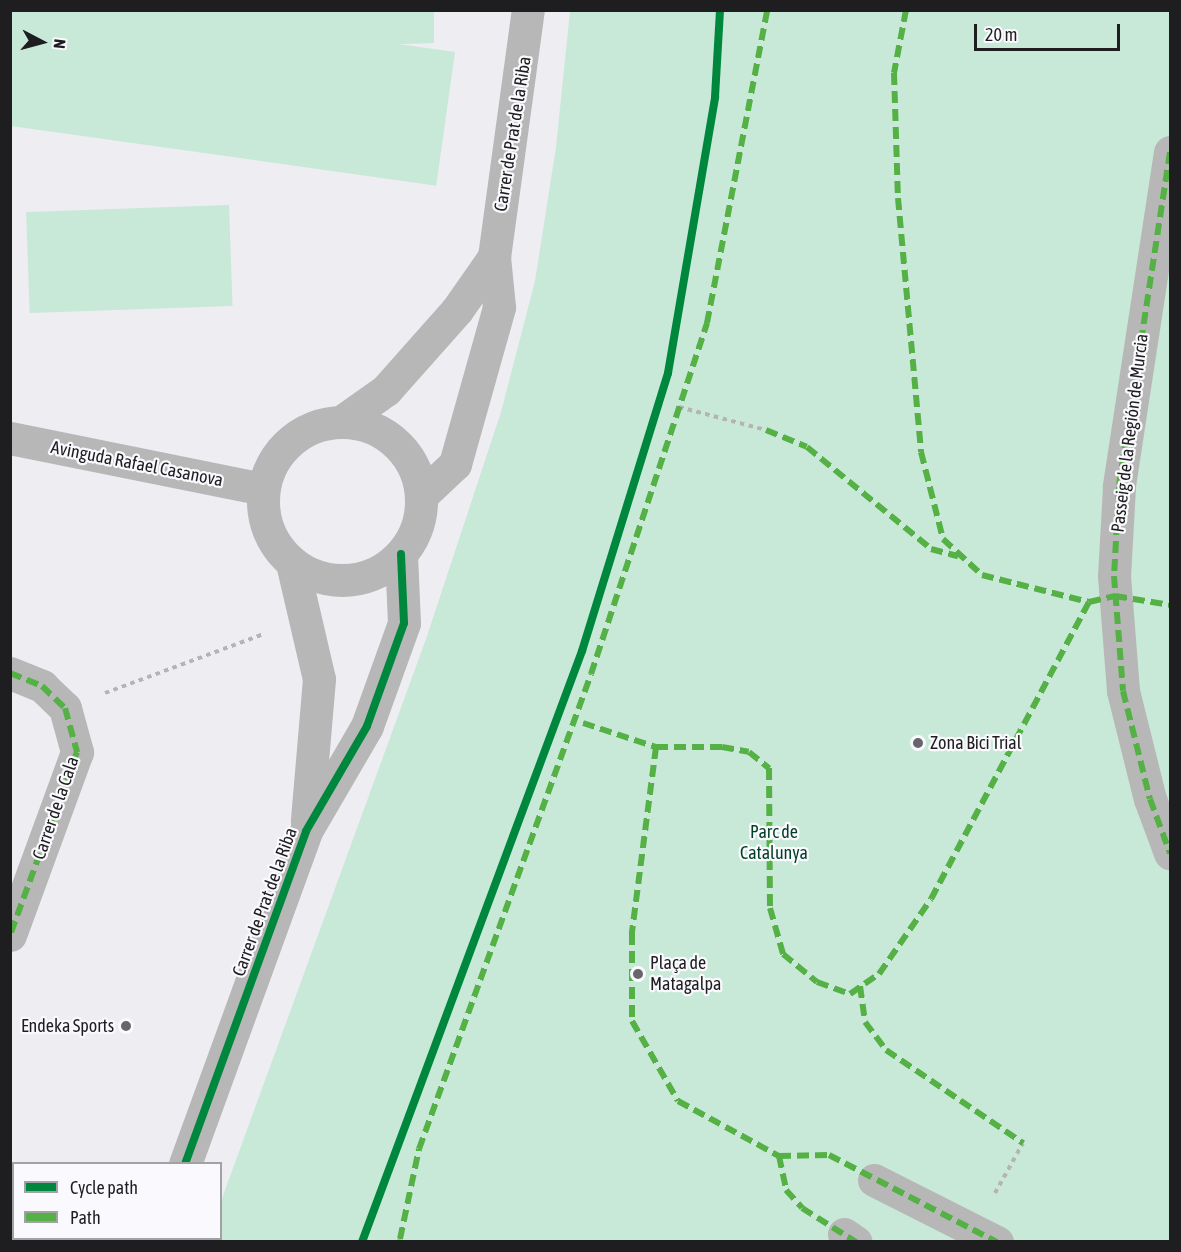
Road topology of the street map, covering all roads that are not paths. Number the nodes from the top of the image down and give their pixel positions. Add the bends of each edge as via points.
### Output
1 (528, 10) edge
2 (1170, 152) edge
3 (494, 257) junction
4 (342, 422) junction
5 (10, 438) edge
6 (263, 489) junction
7 (421, 496) junction
8 (401, 554) junction
9 (292, 563) junction
10 (10, 673) edge
11 (306, 831) junction
12 (1170, 853) edge
13 (10, 935) edge
14 (186, 1162) edge
15 (874, 1180) dead end
16 (985, 1236) edge

1 - 3 street, Carrer de Prat de la Riba
2 - 12 street, Passeig de la Región de Murcia via 1119,487 1114,576 1123,692 1150,799
3 - 4 street, Carrer de Prat de la Riba via 457,310 386,390
3 - 7 street, Carrer de Prat de la Riba via 499,307 473,407 455,464
4 - 6 street via 299,434 282,448
4 - 7 street via 366,426 388,437 406,454
5 - 6 street, Avinguda Rafael Casanova
6 - 9 street via 264,516 273,542
7 - 8 street via 420,517
8 - 9 street via 383,570 360,579 328,579
8 - 11 street, Carrer de Prat de la Riba via 404,623 367,726
9 - 11 street, Carrer de Prat de la Riba via 308,617 319,679
10 - 13 street, Carrer de la Cala via 42,686 65,708 77,752
11 - 14 street, Carrer de Prat de la Riba
15 - 16 street

